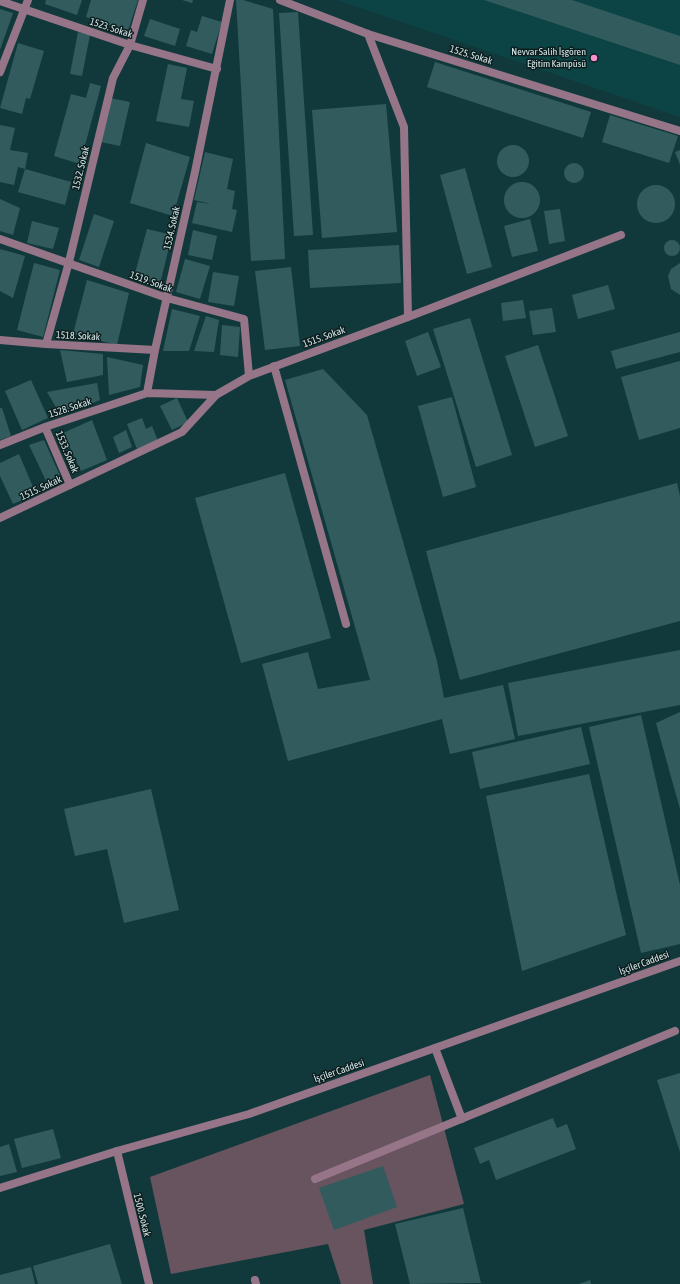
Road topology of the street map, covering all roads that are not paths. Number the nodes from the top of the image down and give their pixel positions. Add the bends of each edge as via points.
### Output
1 (28, 0) edge
2 (144, 0) edge
3 (230, 0) edge
4 (280, 0) edge
5 (0, 1) edge
6 (25, 10) junction
7 (368, 34) junction
8 (130, 45) junction
9 (217, 69) junction
10 (0, 72) edge
11 (680, 131) edge
12 (621, 236) dead end
13 (0, 239) edge
14 (68, 262) junction
15 (167, 298) junction
16 (408, 317) junction
17 (0, 340) edge
18 (46, 344) junction
19 (155, 350) junction
20 (274, 366) junction
21 (249, 376) junction
22 (147, 393) junction
23 (216, 395) junction
24 (46, 427) junction
25 (0, 445) edge
26 (70, 485) junction
27 (0, 518) edge
28 (346, 624) dead end
29 (680, 961) edge
30 (675, 1031) dead end
31 (435, 1048) junction
32 (462, 1119) junction
33 (117, 1151) junction
34 (315, 1179) dead end
35 (0, 1188) edge
36 (149, 1284) edge

1 - 6 street
2 - 8 street, 1532. Sokak
3 - 9 street, 1534. Sokak
4 - 7 street, 1525. Sokak
5 - 6 street, 1523. Sokak
6 - 8 street, 1523. Sokak
6 - 10 street
7 - 11 street, 1525. Sokak
7 - 16 street via 404,127
8 - 9 street, 1523. Sokak
8 - 14 street, 1532. Sokak via 113,78
9 - 15 street, 1534. Sokak
12 - 16 street, 1515. Sokak
13 - 14 street, 1519. Sokak
14 - 15 street, 1519. Sokak
14 - 18 street, 1532. Sokak
15 - 19 street, 1534. Sokak
15 - 21 street, 1519. Sokak via 244,319
16 - 20 street, 1515. Sokak
17 - 18 street, 1518. Sokak
18 - 19 street, 1518. Sokak
19 - 22 street, 1534. Sokak
20 - 21 street, 1515. Sokak
20 - 28 street
21 - 23 street, 1515. Sokak
22 - 23 street
22 - 24 street, 1528. Sokak
23 - 26 street, 1515. Sokak via 182,432
24 - 25 street, 1528. Sokak
24 - 26 street, 1533. Sokak
26 - 27 street, 1515. Sokak
29 - 31 street, İşçiler Caddesi
30 - 32 street
31 - 32 street
31 - 33 street, İşçiler Caddesi via 249,1114
32 - 34 street
33 - 35 street, İşçiler Caddesi
33 - 36 street, 1500. Sokak

